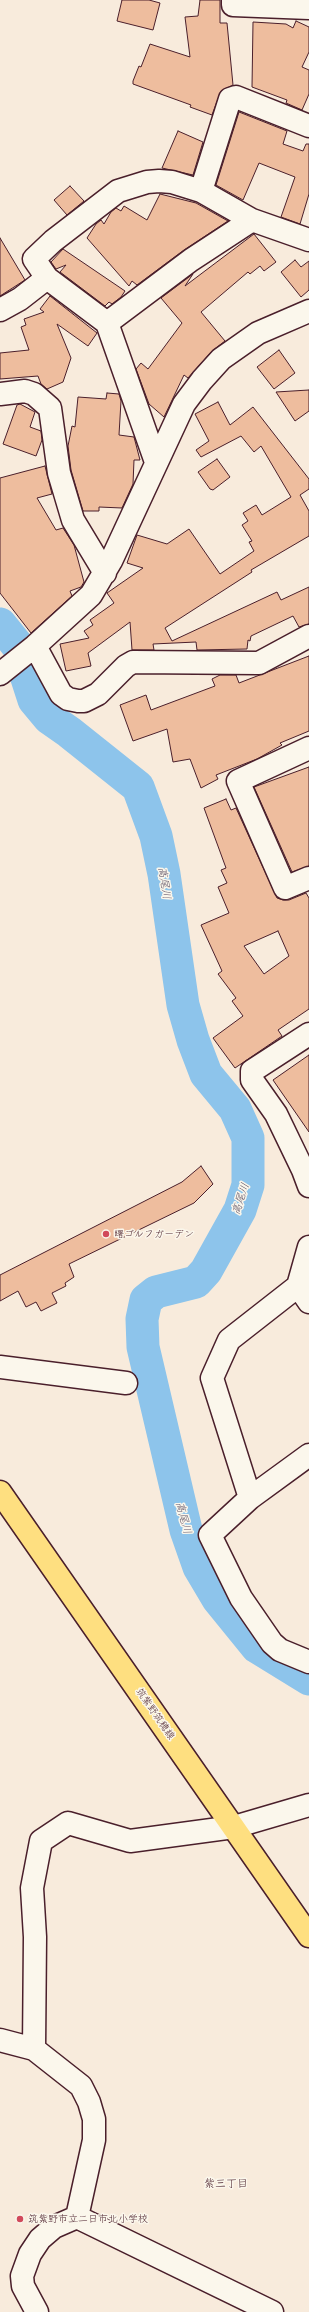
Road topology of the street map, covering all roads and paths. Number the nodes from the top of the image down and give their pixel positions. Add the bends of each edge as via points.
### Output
1 (233, 0) edge
2 (309, 8) edge
3 (309, 126) edge
4 (200, 191) junction
5 (252, 220) junction
6 (308, 237) edge
7 (47, 278) junction
8 (0, 310) edge
9 (309, 311) edge
10 (107, 323) junction
11 (0, 394) edge
12 (156, 462) junction
13 (105, 573) junction
14 (309, 636) edge
15 (35, 646) junction
16 (0, 674) edge
17 (309, 748) edge
18 (309, 878) edge
19 (309, 1034) edge
20 (309, 1186) edge
21 (309, 1246) edge
22 (304, 1294) edge
23 (0, 1367) edge
24 (126, 1383) dead end
25 (309, 1455) edge
26 (250, 1498) junction
27 (2, 1501) edge
28 (309, 1662) edge
29 (309, 1805) edge
30 (234, 1827) junction
31 (309, 1936) edge
32 (0, 2040) edge
33 (34, 2049) junction
34 (77, 2217) junction
35 (37, 2312) edge
36 (272, 2312) edge

1 - 2 street via 233,5
3 - 4 street via 236,97 230,99
4 - 5 street
4 - 7 street via 172,182 159,181 118,191 53,241 34,259
5 - 6 street
5 - 10 street via 191,260
7 - 8 street via 20,299
7 - 10 street
9 - 12 street via 258,333 221,359 184,404
10 - 12 street
11 - 13 street via 25,391 34,394 50,408 59,472 73,520
12 - 13 street
13 - 15 street via 92,595
14 - 15 street via 259,663 133,662 98,694 78,701 61,694
15 - 16 street
17 - 18 street via 238,781 285,888
19 - 20 street via 252,1071 252,1080 276,1114
21 - 22 street
22 - 26 street via 229,1340 212,1378
23 - 24 street
25 - 26 street
26 - 28 street via 210,1535 241,1598 272,1643 280,1650
27 - 30 main road, 筑紫野筑穂線
29 - 30 street
30 - 31 main road, 筑紫野筑穂線
30 - 33 street via 130,1841 68,1823 41,1841 32,1888 36,1937
32 - 33 street
33 - 34 street via 81,2086 94,2119 94,2140
34 - 35 street via 50,2229 30,2254 22,2276
34 - 36 street

